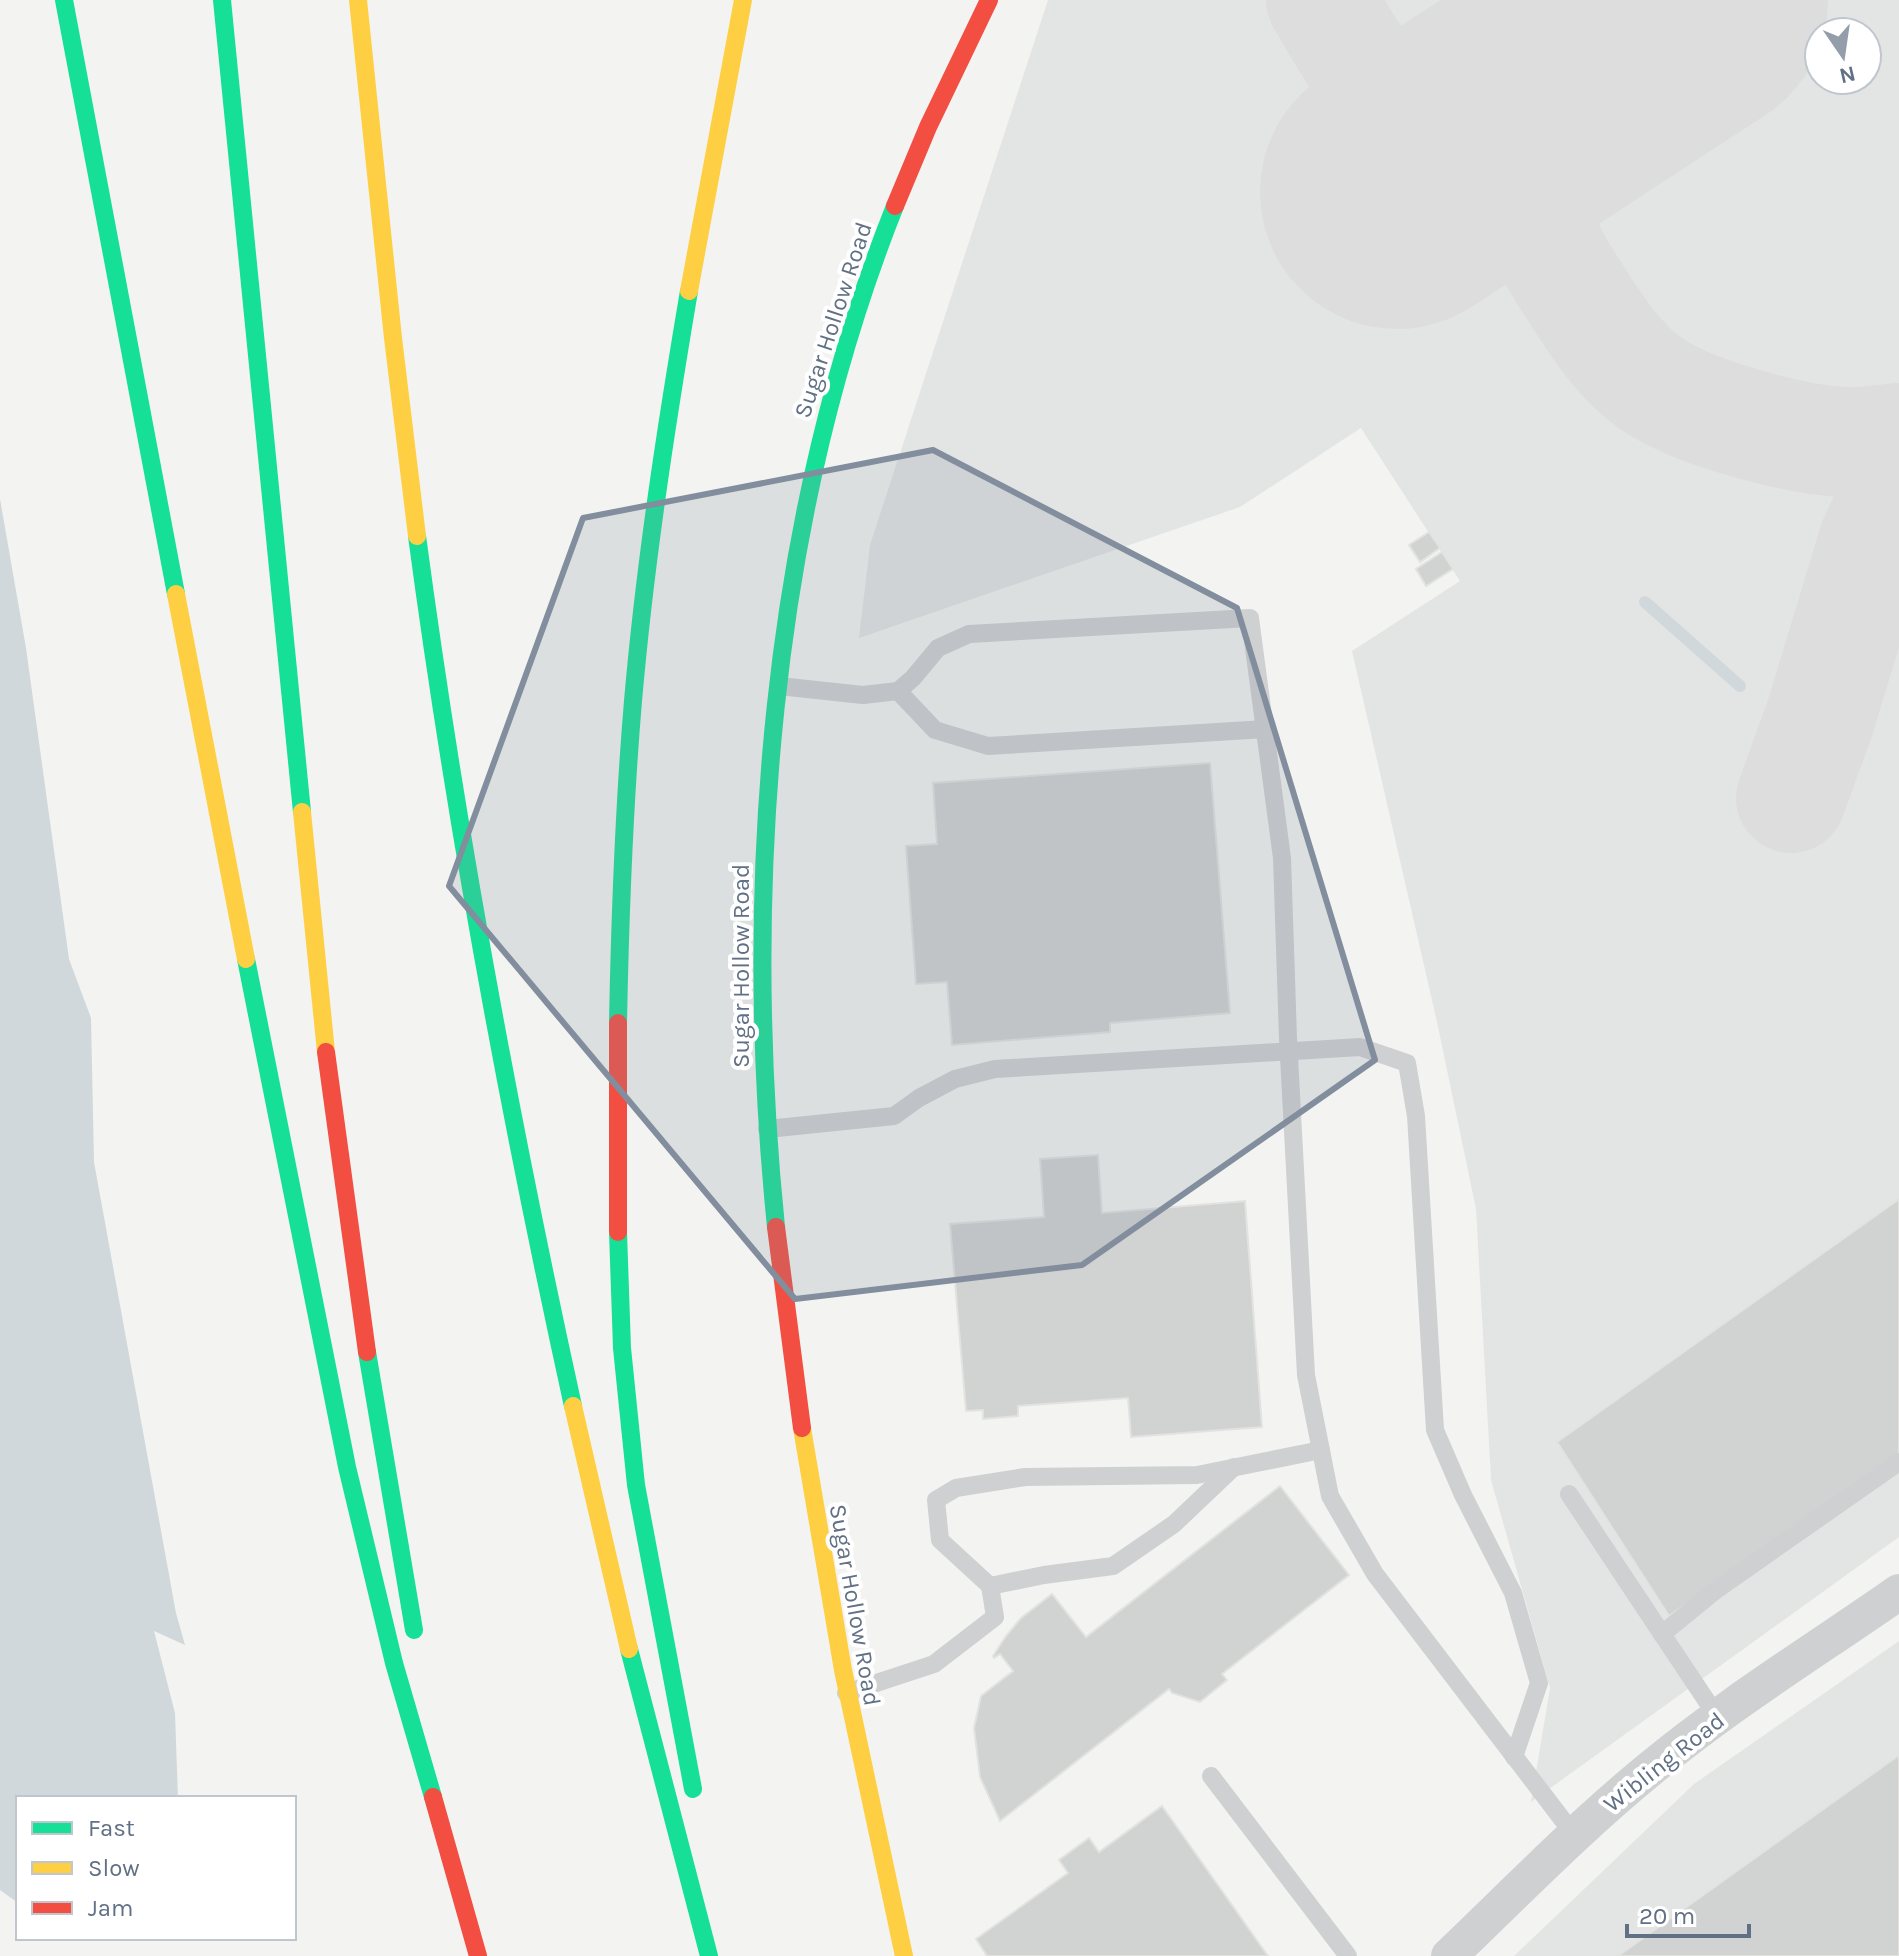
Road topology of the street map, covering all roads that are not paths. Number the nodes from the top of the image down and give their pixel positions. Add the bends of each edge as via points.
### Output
1 (64, 0) edge
2 (222, 0) edge
3 (358, 0) edge
4 (743, 0) edge
5 (989, 0) edge
6 (779, 686) junction
7 (898, 691) junction
8 (1266, 729) junction
9 (1289, 1049) junction
10 (767, 1129) junction
11 (1321, 1450) junction
12 (1899, 1462) edge
13 (1234, 1467) junction
14 (1569, 1494) dead end
15 (990, 1586) junction
16 (1899, 1592) edge
17 (1662, 1634) junction
18 (418, 1651) dead end
19 (846, 1693) junction
20 (1718, 1718) junction
21 (431, 1724) dead end
22 (1514, 1757) junction
23 (1211, 1776) dead end
24 (696, 1803) dead end
25 (1575, 1836) junction
26 (720, 1925) dead end
27 (479, 1956) edge
28 (709, 1956) edge
29 (726, 1956) edge
30 (904, 1956) edge
31 (1348, 1956) edge
32 (1449, 1956) edge

1 - 27 main road via 347,1467 394,1663
2 - 18 main road via 330,1093 372,1386
3 - 28 main road via 416,527 487,978 582,1445
4 - 24 main road via 689,293 647,565 624,816 620,955 616,1214 630,1442
5 - 6 main road, Sugar Hollow Road via 922,140 853,321 801,534
6 - 7 lane via 863,695
6 - 10 main road, Sugar Hollow Road via 761,982
7 - 8 lane via 935,730 988,746
7 - 8 lane via 938,648 969,634 1250,618
8 - 9 lane via 1282,858
9 - 10 lane via 995,1069 955,1079 894,1116
9 - 11 lane via 1306,1375
9 - 22 lane via 1360,1047 1407,1063 1416,1116 1435,1430 1513,1593 1539,1683
10 - 19 main road, Sugar Hollow Road via 786,1315
11 - 13 lane
11 - 22 lane via 1330,1496 1375,1574
12 - 17 lane
13 - 15 lane via 1174,1524 1113,1566
13 - 15 lane via 1197,1475 1025,1477 956,1488 936,1500 940,1540
14 - 17 lane
15 - 19 lane via 995,1617 934,1664
16 - 20 street, Wibling Road
17 - 20 lane
19 - 30 main road, Sugar Hollow Road
20 - 25 street, Wibling Road via 1651,1767
21 - 27 main road
22 - 25 lane
23 - 31 lane
25 - 32 street, Wibling Road
26 - 29 main road

